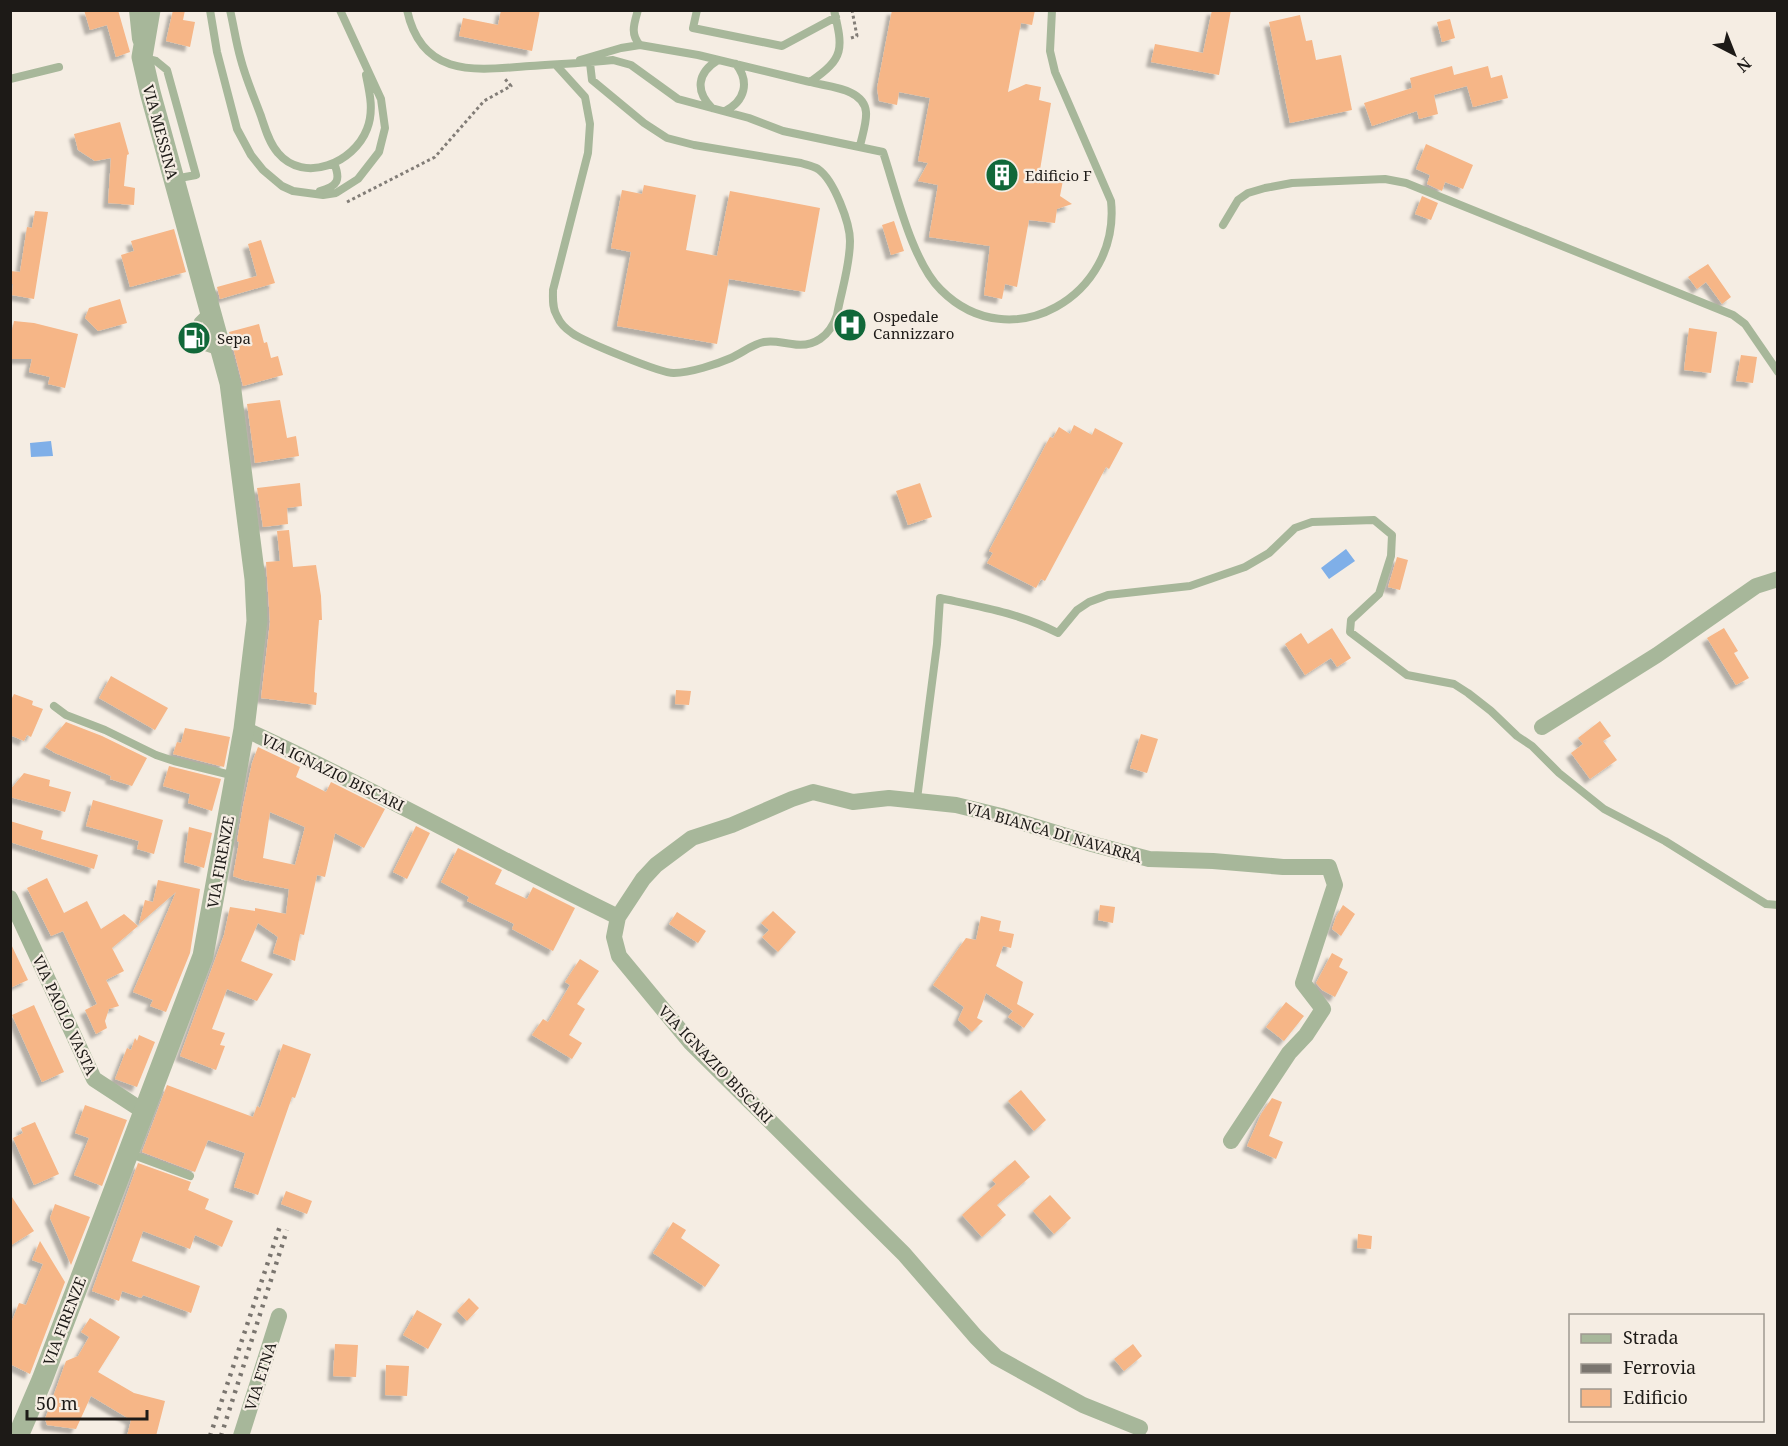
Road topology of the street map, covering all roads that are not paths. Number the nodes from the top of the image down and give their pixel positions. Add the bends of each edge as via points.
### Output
1 (137, 10) edge
2 (150, 10) edge
3 (210, 10) edge
4 (230, 10) edge
5 (340, 10) edge
6 (407, 10) edge
7 (638, 10) edge
8 (696, 10) edge
9 (1054, 10) edge
10 (835, 14) edge
11 (635, 46) junction
12 (142, 57) junction
13 (718, 60) junction
14 (363, 63) junction
15 (590, 63) junction
16 (567, 64) junction
17 (736, 64) junction
18 (556, 65) junction
19 (631, 65) junction
20 (59, 67) dead end
21 (10, 79) edge
22 (592, 80) junction
23 (810, 82) junction
24 (580, 90) junction
25 (712, 108) junction
26 (724, 111) junction
27 (860, 146) junction
28 (334, 163) junction
29 (314, 193) junction
30 (1223, 225) dead end
31 (197, 261) joint
32 (1778, 372) edge
33 (1778, 579) edge
34 (54, 706) dead end
35 (1542, 727) joint
36 (244, 729) junction
37 (1532, 746) junction
38 (236, 776) junction
39 (917, 799) junction
40 (10, 898) edge
41 (1778, 905) edge
42 (618, 917) junction
43 (143, 1111) junction
44 (1231, 1141) dead end
45 (127, 1153) junction
46 (190, 1176) dead end
47 (279, 1316) dead end
48 (1140, 1432) edge
49 (18, 1436) edge
50 (241, 1436) edge

1 - 12 street
2 - 12 street
3 - 29 lane via 237,129 247,148 257,165 282,186
4 - 28 lane via 241,62 274,148 300,167 320,168
5 - 14 lane
6 - 18 lane via 419,39 451,66 497,69
7 - 11 lane via 633,27
8 - 10 lane via 693,28 782,46
9 - 27 lane via 1050,51 1055,72 1111,201 1113,217 1110,238 1096,271 1064,304 1035,315 998,319 966,310 954,302 922,266 883,152
10 - 23 lane via 841,40 836,59
11 - 13 lane
11 - 16 lane
11 - 19 lane via 626,51
12 - 31 street, VIA MESSINA
13 - 17 lane
13 - 25 lane via 710,65 700,82 705,101
14 - 28 lane via 371,101 370,121 360,142
14 - 29 lane via 381,99 385,128 379,152 358,179 336,193
15 - 16 lane
15 - 19 lane via 613,60
15 - 22 lane
16 - 18 lane
17 - 23 lane
17 - 26 lane via 742,72 744,91
18 - 24 lane
19 - 25 lane via 678,99
20 - 21 lane
22 - 24 lane
22 - 24 lane via 667,138 801,163 820,171 834,189 850,240 837,315 827,334 812,344 763,342 722,361 674,374 609,350 566,328 554,310 553,290 588,153 590,123
23 - 27 lane via 856,94 862,100 866,113
25 - 26 lane
26 - 27 lane via 783,131
28 - 29 lane via 338,180 328,189
30 - 32 lane via 1238,201 1265,188 1385,179 1406,183 1733,315 1744,324
31 - 36 street, VIA FIRENZE via 230,383 255,579 257,621
33 - 35 street via 1756,586
34 - 38 lane via 156,755
35 - 37 lane
36 - 38 street, VIA FIRENZE
36 - 42 street, VIA IGNAZIO BISCARI
37 - 39 lane via 1454,684 1407,675 1350,632 1351,620 1379,594 1391,556 1392,535 1374,520 1312,522 1295,528 1269,553 1230,573 1190,586 1108,595 1089,602 1058,633 1032,620 940,598
37 - 41 lane via 1604,809 1665,841 1766,904
38 - 43 street, VIA FIRENZE via 203,956
39 - 42 street, VIA BIANCA DI NAVARRA via 853,802 813,792 692,838 656,865
39 - 44 street, VIA BIANCA DI NAVARRA via 1001,816 1149,859 1329,867 1335,885 1303,983 1323,1010 1289,1053
40 - 43 street, VIA PAOLO VASTA via 94,1079
42 - 48 street, VIA IGNAZIO BISCARI via 614,938 619,956 658,1005 690,1042 904,1254 996,1357
43 - 45 street, VIA FIRENZE
45 - 46 lane
45 - 49 street, VIA FIRENZE
47 - 50 street, VIA ETNA

